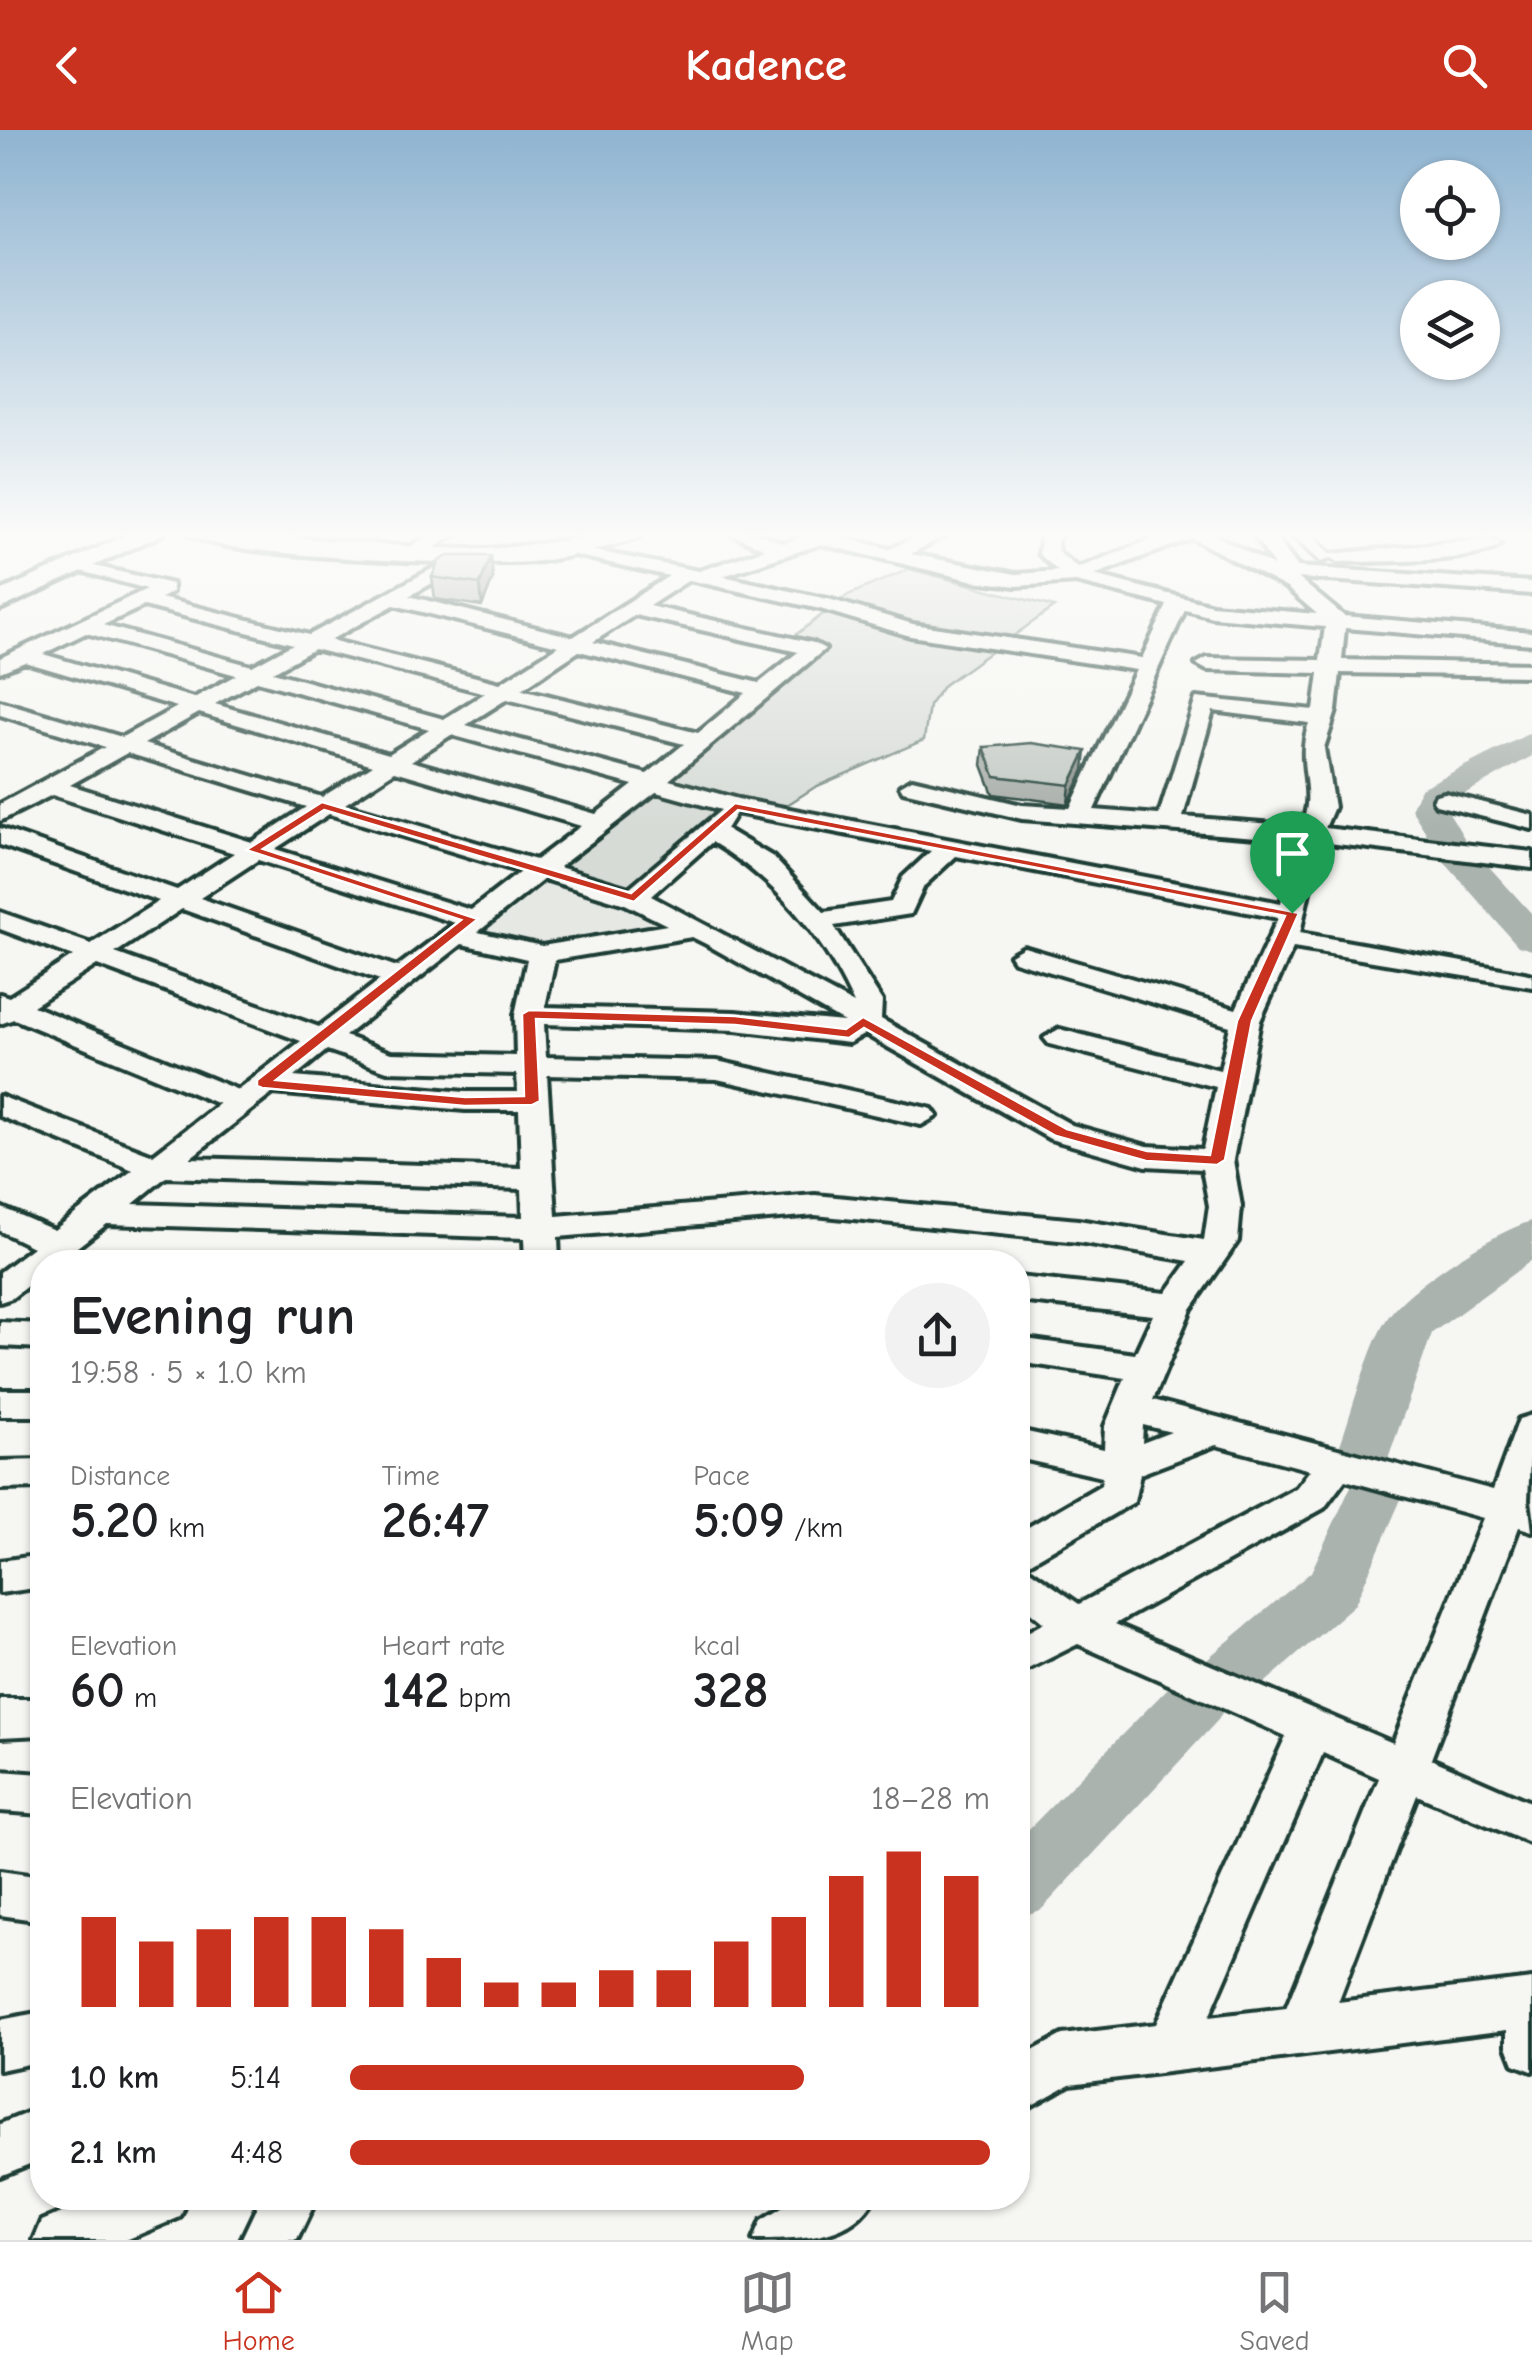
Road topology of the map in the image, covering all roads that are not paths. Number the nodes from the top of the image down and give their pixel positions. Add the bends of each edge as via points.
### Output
1 (76, 631) edge
2 (102, 631) edge
3 (280, 631) edge
4 (331, 631) edge
5 (526, 631) edge
6 (595, 631) edge
7 (736, 631) edge
8 (920, 631) edge
9 (1164, 631) edge
10 (1334, 631) edge
11 (1507, 631) edge
12 (1532, 638) edge
13 (316, 640) junction
14 (576, 644) junction
15 (22, 656) junction
16 (1208, 664) dead end
17 (1329, 664) junction
18 (1148, 665) junction
19 (0, 666) edge
20 (1532, 670) edge
21 (255, 675) junction
22 (505, 690) junction
23 (763, 691) junction
24 (199, 707) junction
25 (0, 708) edge
26 (1323, 718) junction
27 (445, 728) junction
28 (700, 741) junction
29 (130, 746) junction
30 (391, 762) junction
31 (648, 785) junction
32 (912, 786) dead end
33 (51, 787) junction
34 (1445, 800) dead end
35 (322, 806) junction
36 (735, 806) junction
37 (0, 814) edge
38 (1078, 817) junction
39 (1532, 822) edge
40 (598, 823) junction
41 (1168, 826) junction
42 (710, 830) junction
43 (0, 836) edge
44 (1310, 836) junction
45 (952, 846) junction
46 (252, 850) junction
47 (1532, 860) edge
48 (536, 872) junction
49 (634, 898) junction
50 (175, 900) junction
51 (0, 920) edge
52 (817, 921) junction
53 (1288, 926) junction
54 (462, 927) junction
55 (696, 928) junction
56 (93, 954) junction
57 (542, 954) junction
58 (1024, 955) dead end
59 (398, 977) junction
60 (1524, 981) dead end
61 (4, 1009) edge
62 (529, 1014) junction
63 (863, 1021) junction
64 (1244, 1021) junction
65 (1059, 1038) dead end
66 (318, 1039) junction
67 (530, 1066) junction
68 (1232, 1082) junction
69 (250, 1092) junction
70 (532, 1101) junction
71 (0, 1104) edge
72 (921, 1116) dead end
73 (1217, 1160) junction
74 (155, 1168) junction
75 (538, 1179) junction
76 (99, 1214) junction
77 (0, 1218) edge
78 (540, 1228) junction
79 (36, 1250) edge
80 (55, 1250) edge
81 (541, 1250) edge
82 (1212, 1254) junction
83 (30, 1269) edge
84 (0, 1290) edge
85 (1030, 1290) edge
86 (1174, 1306) junction
87 (0, 1334) edge
88 (30, 1335) edge
89 (1030, 1352) edge
90 (1147, 1368) junction
91 (30, 1402) edge
92 (0, 1403) edge
93 (1131, 1408) junction
94 (1532, 1429) edge
95 (1213, 1431) junction
96 (1030, 1447) edge
97 (1337, 1463) junction
98 (1119, 1467) junction
99 (30, 1475) edge
100 (0, 1476) edge
101 (1519, 1512) edge
102 (1030, 1545) edge
103 (30, 1573) edge
104 (0, 1577) edge
105 (1030, 1589) edge
106 (1078, 1626) junction
107 (1030, 1651) edge
108 (30, 1717) edge
109 (0, 1718) edge
110 (1311, 1729) junction
111 (1406, 1771) junction
112 (0, 1791) edge
113 (30, 1793) edge
114 (1532, 1824) edge
115 (0, 1893) edge
116 (30, 1897) edge
117 (1532, 2004) edge
118 (1532, 2018) edge
119 (1302, 2031) junction
120 (30, 2039) edge
121 (0, 2044) edge
122 (1532, 2046) edge
123 (1171, 2047) junction
124 (1030, 2080) edge
125 (30, 2138) edge
126 (0, 2150) edge
127 (132, 2210) edge
128 (284, 2210) edge
129 (827, 2210) edge
130 (61, 2240) edge
131 (268, 2240) edge
132 (780, 2240) edge

1 - 15 street
2 - 21 street
3 - 13 street
4 - 13 street
5 - 14 street
6 - 14 street
7 - 23 street via 814,649
8 - 18 street
9 - 18 street
10 - 17 street
11 - 12 street
13 - 21 street
13 - 22 street
14 - 22 street
14 - 23 street
15 - 19 street
15 - 24 street
16 - 17 street
17 - 20 street
17 - 26 street
18 - 38 street
21 - 24 street
21 - 27 street
22 - 27 street
22 - 28 street
23 - 28 street
24 - 29 street
24 - 30 street
25 - 29 street
26 - 41 street via 1204,703
26 - 44 street via 1312,748 1322,807
27 - 30 street
27 - 31 street
28 - 31 street
29 - 33 street
29 - 35 street
30 - 35 street
30 - 40 street
31 - 36 street
31 - 40 street
32 - 38 street via 1022,812
33 - 37 street
33 - 46 street
34 - 39 street
35 - 46 street
35 - 48 street
36 - 42 street
36 - 45 street
38 - 41 street
40 - 48 street
41 - 44 street
42 - 49 street
42 - 52 street via 764,862
43 - 50 street
44 - 47 street
44 - 53 street
45 - 52 street via 912,883 902,908
45 - 53 street
46 - 50 street
46 - 54 street
48 - 49 street
48 - 54 street
49 - 55 street
50 - 56 street
50 - 59 street
51 - 56 street
52 - 63 street via 868,1002
53 - 60 street
53 - 64 street
54 - 57 street
54 - 59 street
55 - 57 street
55 - 63 street
56 - 61 street
56 - 66 street
57 - 62 street
58 - 64 street
59 - 66 street
61 - 69 street
62 - 63 street via 735,1021 849,1034
62 - 67 street
63 - 73 street via 1062,1132 1146,1156
64 - 68 street
65 - 68 street
66 - 67 street via 387,1062
66 - 69 street
67 - 70 street
67 - 72 street via 717,1070
68 - 73 street
69 - 70 street
69 - 74 street
70 - 75 street
71 - 74 street
73 - 82 street via 1225,1206 1221,1242
74 - 75 street
74 - 76 street
75 - 78 street
76 - 78 street
76 - 80 street
77 - 79 street
78 - 81 street
78 - 82 street via 814,1205 1078,1231
82 - 86 street
83 - 84 street
85 - 86 street
86 - 90 street
87 - 88 street
89 - 90 street
90 - 93 street
91 - 92 street
93 - 95 street
93 - 98 street
94 - 101 street
95 - 97 street
95 - 98 street
96 - 98 street
97 - 101 street
97 - 106 street via 1310,1498
98 - 102 street via 1120,1492
99 - 100 street
101 - 111 street
103 - 104 street
105 - 106 street
106 - 107 street
106 - 110 street
108 - 109 street
110 - 111 street
110 - 123 street
111 - 114 street
111 - 119 street
112 - 113 street
115 - 116 street
117 - 119 street
118 - 122 street
119 - 123 street
120 - 121 street
123 - 124 street via 1062,2060
125 - 126 street
127 - 130 street
128 - 131 street
129 - 132 street

